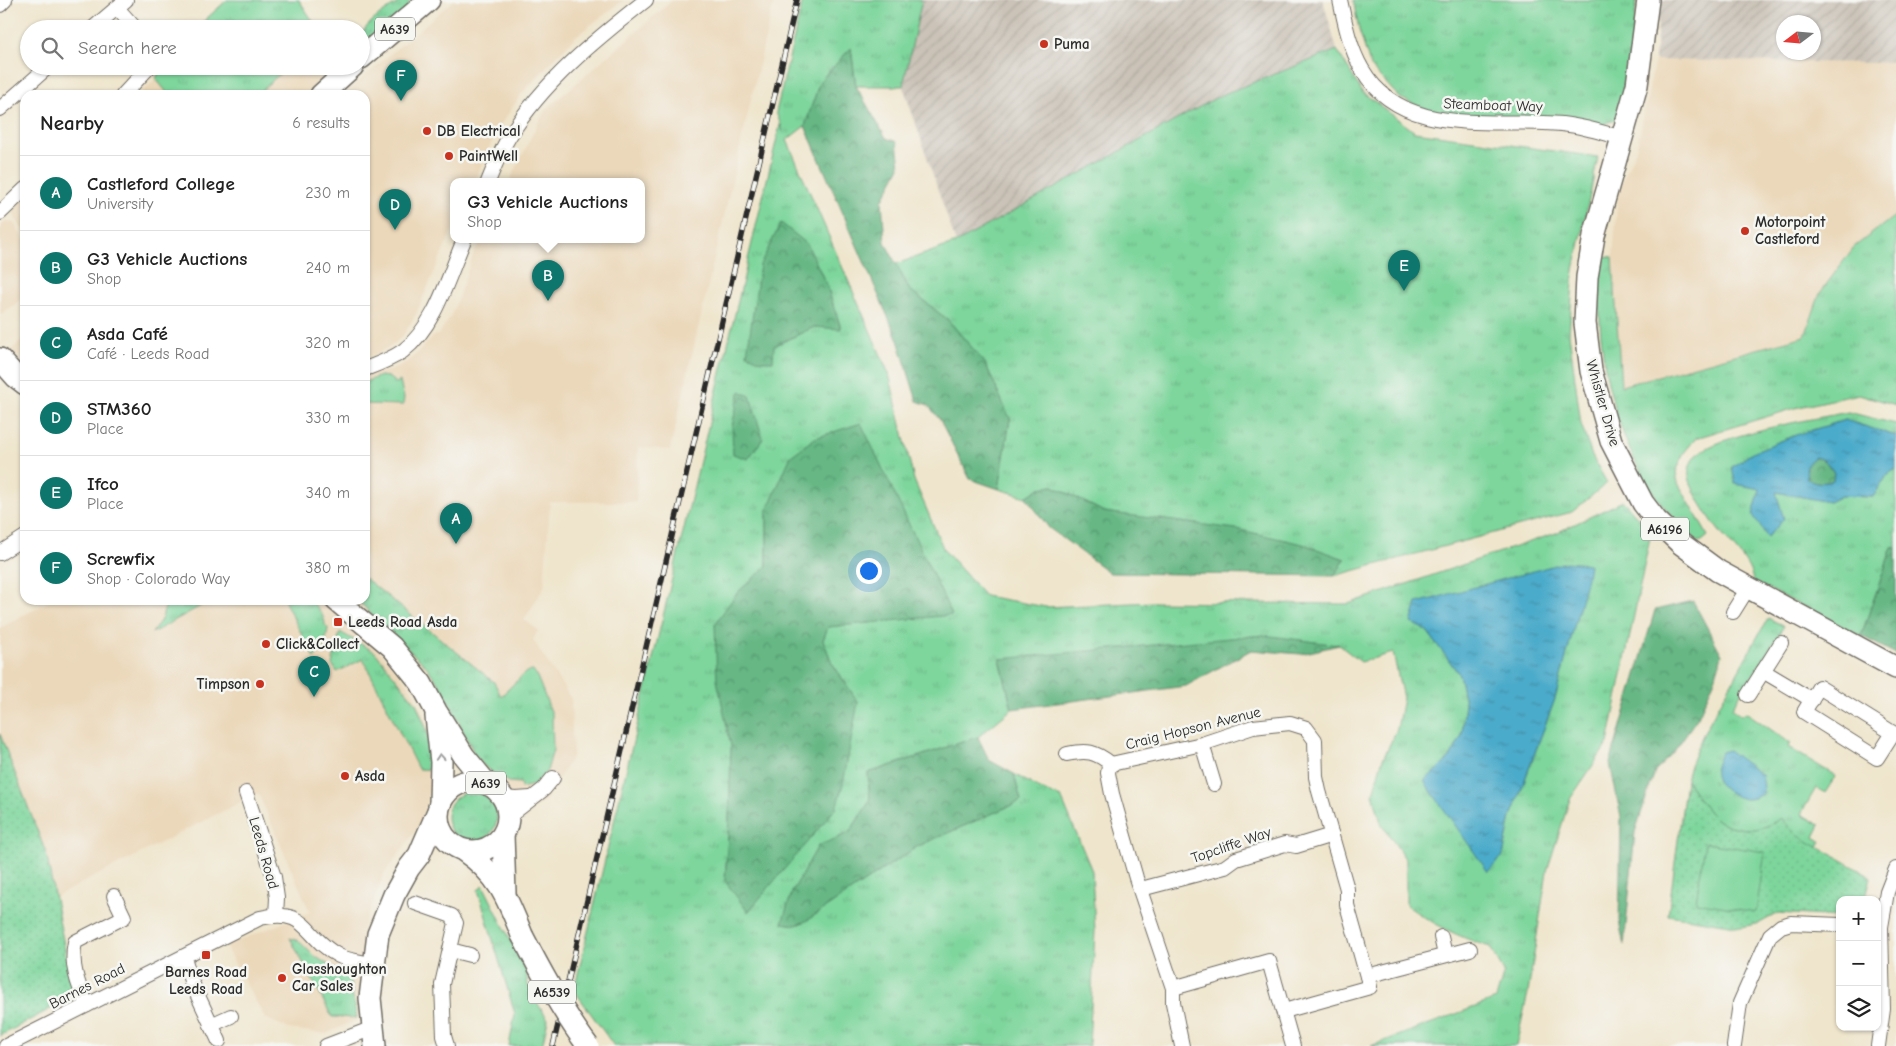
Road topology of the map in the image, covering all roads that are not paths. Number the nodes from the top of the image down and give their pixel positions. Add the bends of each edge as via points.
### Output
1 (5, 0) edge
2 (428, 0) edge
3 (646, 0) edge
4 (1340, 0) edge
5 (1648, 0) edge
6 (121, 4) edge
7 (0, 5) edge
8 (102, 20) edge
9 (131, 20) edge
10 (370, 50) edge
11 (39, 75) edge
12 (142, 75) edge
13 (343, 75) edge
14 (22, 90) edge
15 (128, 90) edge
16 (327, 90) edge
17 (20, 91) edge
18 (0, 109) edge
19 (1622, 138) junction
20 (490, 178) edge
21 (20, 194) edge
22 (0, 213) edge
23 (463, 243) edge
24 (0, 359) edge
25 (370, 367) edge
26 (20, 380) edge
27 (20, 540) edge
28 (0, 552) edge
29 (1748, 588) junction
30 (342, 605) edge
31 (1733, 612) dead end
32 (1780, 643) dead end
33 (1896, 668) edge
34 (1763, 670) junction
35 (1748, 695) dead end
36 (1812, 700) junction
37 (436, 711) junction
38 (1202, 744) junction
39 (1890, 750) edge
40 (1066, 754) dead end
41 (1111, 764) junction
42 (553, 778) dead end
43 (487, 784) junction
44 (1214, 784) dead end
45 (246, 793) dead end
46 (439, 807) junction
47 (505, 817) junction
48 (1332, 835) junction
49 (460, 849) junction
50 (419, 855) junction
51 (1896, 869) edge
52 (1141, 889) junction
53 (505, 893) junction
54 (114, 896) dead end
55 (1891, 901) edge
56 (415, 903) dead end
57 (276, 915) junction
58 (1881, 923) edge
59 (1836, 926) edge
60 (1441, 937) dead end
61 (1880, 941) edge
62 (1470, 949) dead end
63 (450, 950) junction
64 (470, 955) dead end
65 (1445, 955) junction
66 (184, 957) junction
67 (373, 964) junction
68 (1366, 976) junction
69 (1173, 988) junction
70 (87, 1005) junction
71 (1284, 1011) junction
72 (231, 1016) dead end
73 (211, 1025) junction
74 (374, 1037) edge
75 (219, 1041) dead end
76 (6, 1046) edge
77 (326, 1046) edge
78 (446, 1046) edge
79 (588, 1046) edge
80 (1182, 1046) edge
81 (1293, 1046) edge
82 (1734, 1046) edge
83 (1878, 1046) edge

1 - 7 street
2 - 10 main road, A639
3 - 20 street via 579,55 542,92 510,136
4 - 19 street, Steamboat Way via 1347,33 1362,69 1380,92 1416,114 1459,122 1562,124
5 - 19 main road, Whistler Drive / A6196 via 1637,85
6 - 8 street
6 - 9 street
11 - 14 street
12 - 15 street
13 - 16 main road
17 - 18 street
19 - 29 main road, Whistler Drive / A6196 via 1594,236 1586,277 1585,323 1591,371 1600,404 1611,442 1624,469 1656,520 1706,564
21 - 22 street
23 - 25 street via 433,313 418,335 403,351
24 - 26 main road
27 - 28 street
29 - 31 street
29 - 33 main road, Whistler Drive / A6196
30 - 37 main road, A639 via 392,648 421,683
32 - 34 street
34 - 35 street
34 - 36 street
36 - 39 street via 1804,712 1878,758
36 - 39 street via 1819,687 1893,733
37 - 43 main road, A639 via 464,756
46 -> 37 main road, A639 via 441,762
38 - 41 street, Craig Hopson Avenue
38 - 44 street
38 - 48 street, Craig Hopson Avenue via 1253,727 1290,723 1306,728 1314,740 1316,777
40 - 41 street via 1093,752
41 - 52 street, Craig Hopson Avenue via 1108,773 1112,794
42 - 47 street via 532,798 516,799
43 - 46 main road, A639 via 467,781 453,787
43 - 47 main road, A639 via 494,788
45 - 57 street, Leeds Road via 274,877
46 - 49 main road, A639 via 442,833
46 - 50 main road, A639
47 - 49 main road via 495,843 474,851
47 - 53 main road, A6539
48 - 52 street, Topcliffe Way via 1296,846 1284,844 1236,859 1225,867
48 - 68 street, Craig Hopson Avenue
49 - 50 main road via 441,847
49 - 53 main road, A6539 via 480,862
50 - 67 main road, A639 via 394,895 378,934
51 - 55 street
52 - 69 street, Craig Hopson Avenue
53 - 79 main road, A6539, bridge via 548,985
54 - 70 street via 124,917 75,942 76,974
55 - 58 street
56 - 63 street via 452,916 456,923
57 - 66 street, Barnes Road via 260,918
57 - 67 street via 296,918 341,957
59 - 82 street via 1791,923 1770,935 1740,1004
60 - 65 street
61 - 83 street via 1883,1009
62 - 65 street
63 - 64 street
63 - 78 street via 442,984
65 - 68 street
66 - 70 street, Barnes Road
66 - 73 street
67 - 74 main road, A639 via 370,998
68 - 71 street via 1370,987
69 - 71 street via 1269,961
69 - 80 street, Craig Hopson Avenue
70 - 76 street, Barnes Road
71 - 81 street
72 - 73 street
73 - 75 street
74 - 77 street

